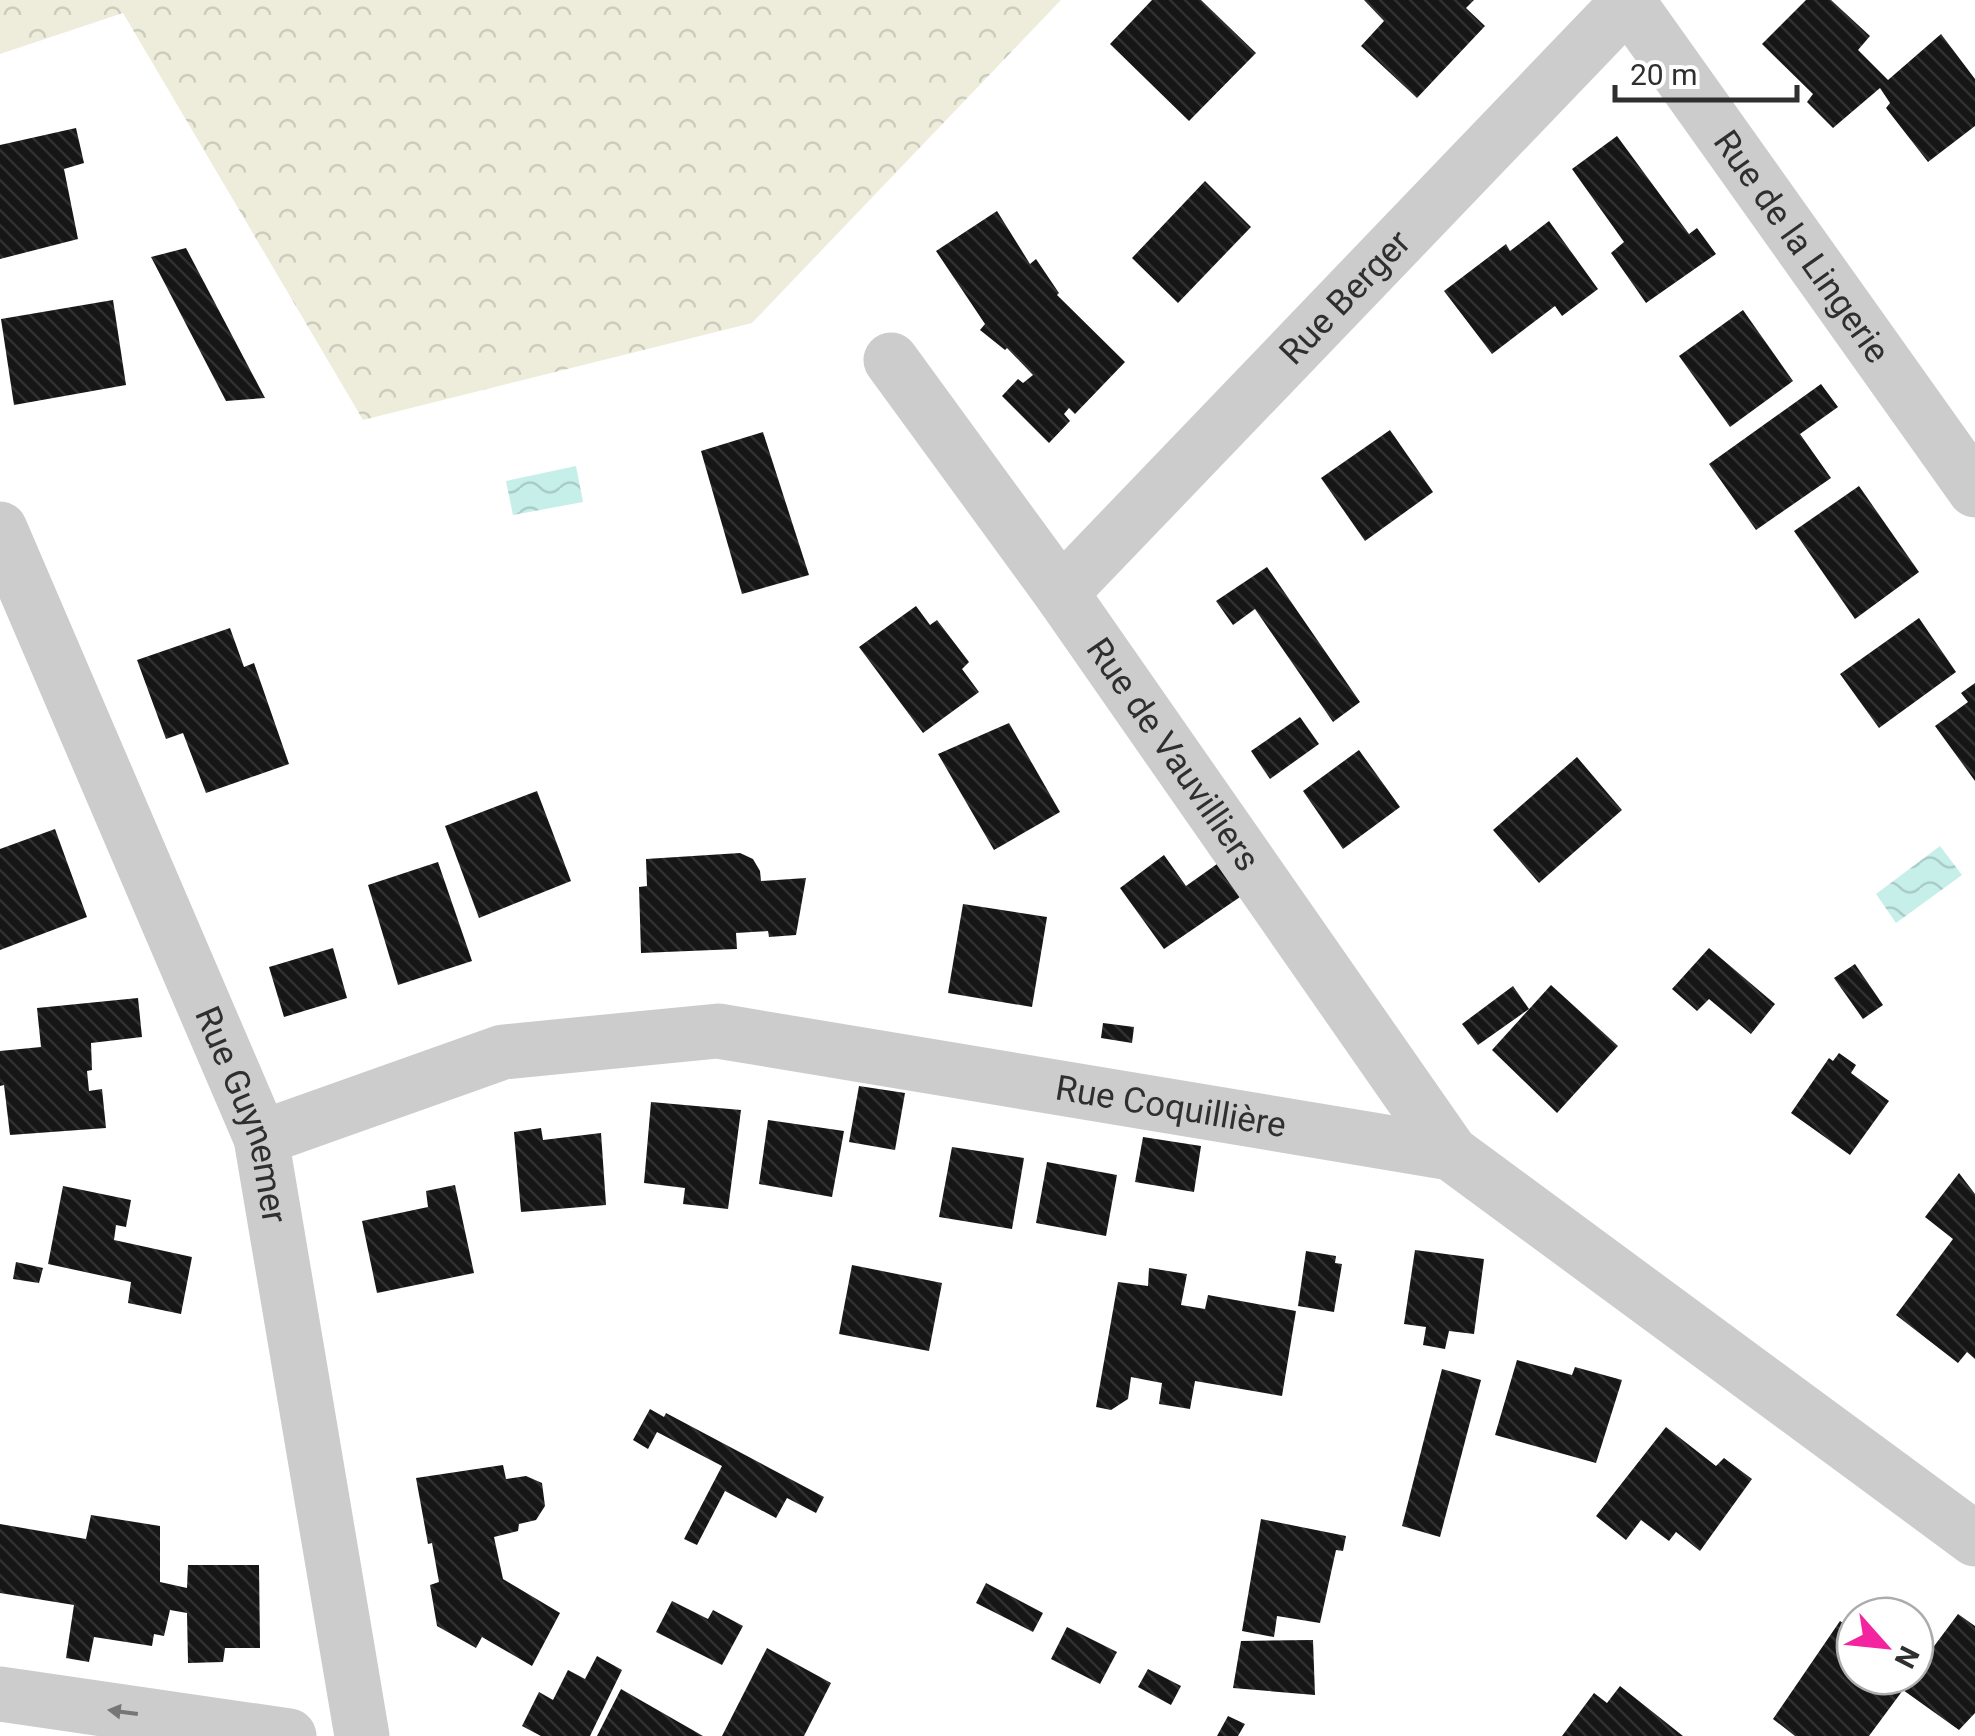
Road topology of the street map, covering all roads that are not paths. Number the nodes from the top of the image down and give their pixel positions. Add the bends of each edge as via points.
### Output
1 (1629, 1) edge
2 (891, 360) dead end
3 (1975, 490) edge
4 (0, 529) edge
5 (1061, 593) junction
6 (261, 1138) junction
7 (1451, 1153) junction
8 (1975, 1539) edge
9 (0, 1694) edge
10 (289, 1736) edge
11 (362, 1736) edge

1 - 3 street, Rue de la Lingerie
1 - 5 street, Rue Berger
2 - 5 street, Rue de Vauvilliers
4 - 6 street, Rue Guynemer
5 - 7 street, Rue de Vauvilliers
6 - 7 street, Rue Coquillière via 504,1052 718,1030
6 - 11 street, Rue Guynemer
7 - 8 street, Rue Coquillière
10 -> 9 street

